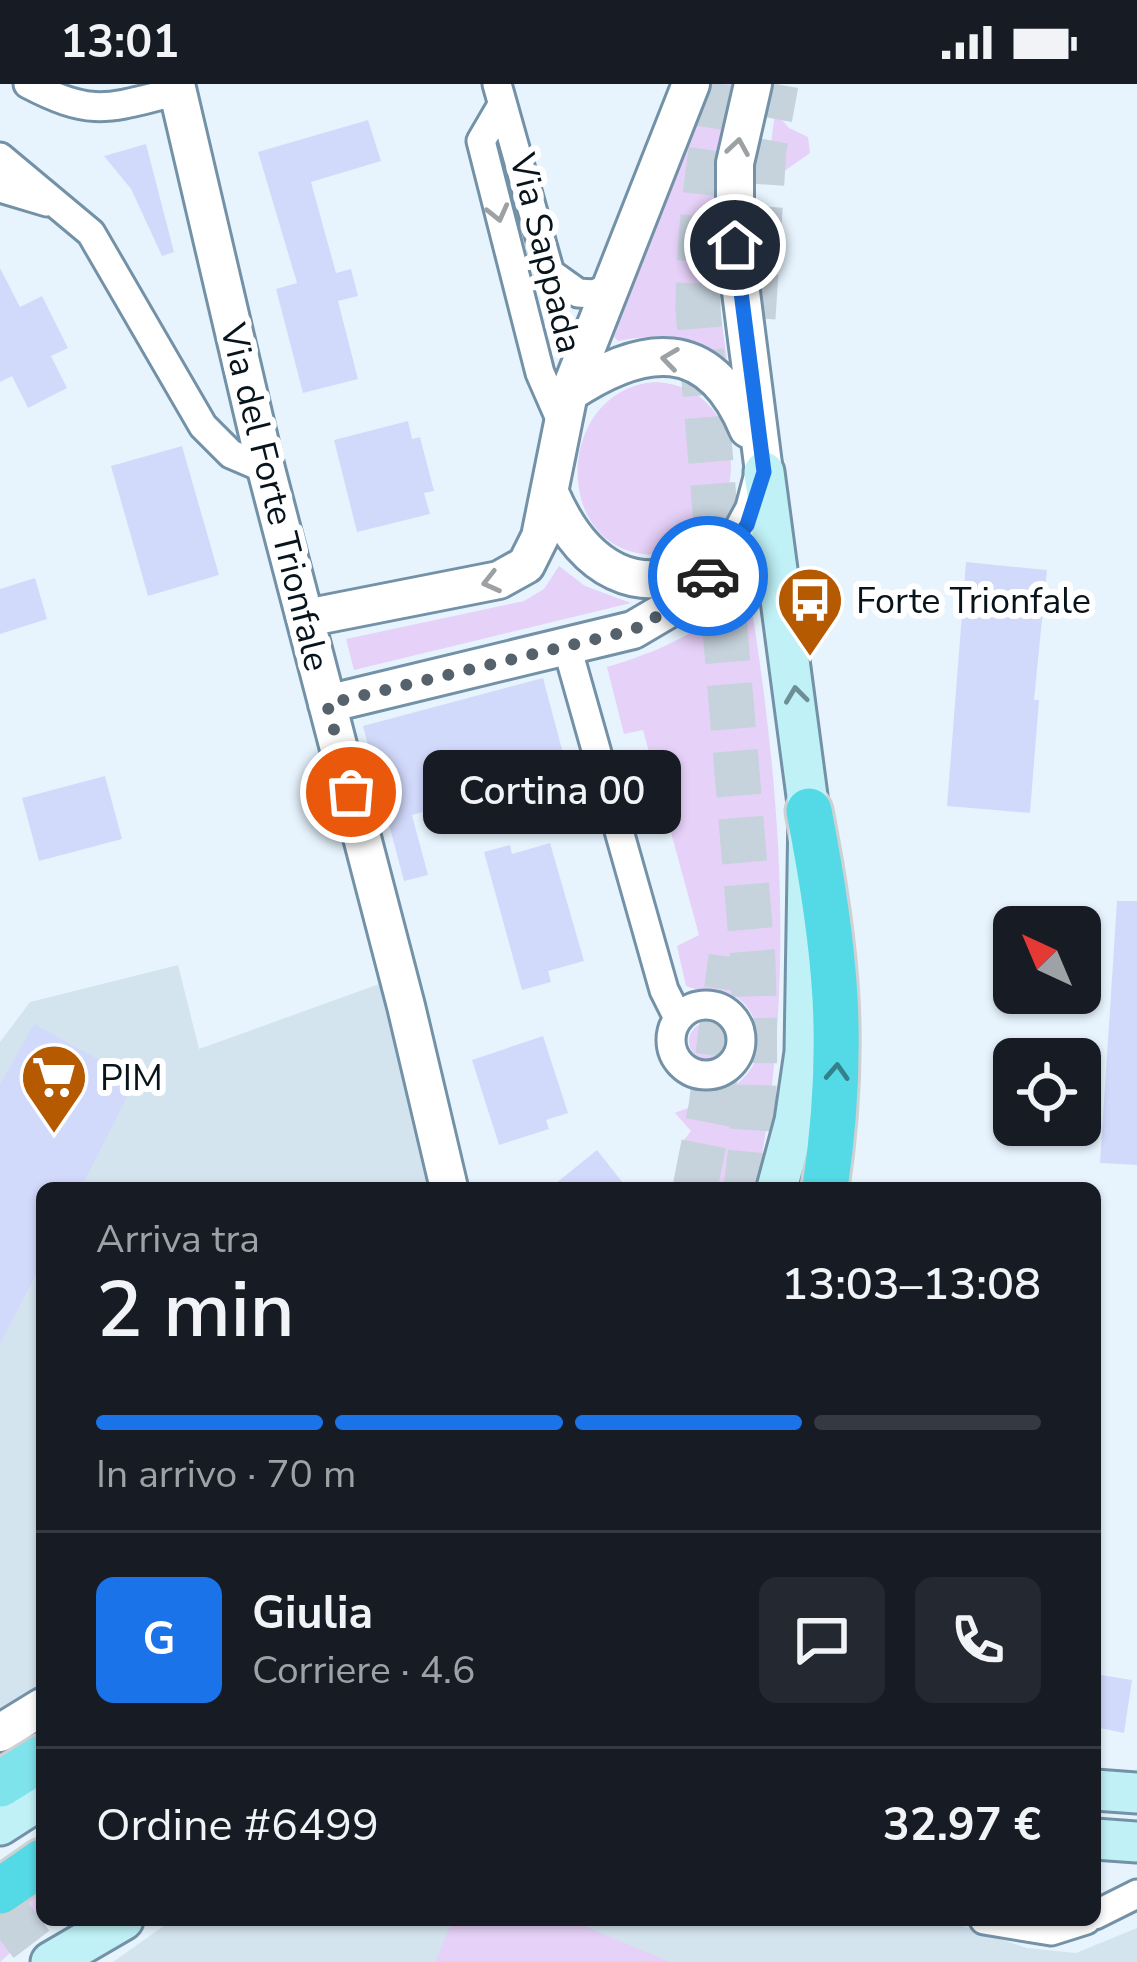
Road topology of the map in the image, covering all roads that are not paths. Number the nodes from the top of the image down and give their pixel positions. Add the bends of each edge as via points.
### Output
1 (28, 84) edge
2 (691, 84) edge
3 (753, 84) edge
4 (177, 88) edge
5 (500, 94) edge
6 (0, 157) edge
7 (0, 188) edge
8 (51, 203) junction
9 (613, 286) junction
10 (564, 407) junction
11 (266, 470) junction
12 (764, 472) junction
13 (550, 493) junction
14 (722, 556) junction
15 (306, 618) junction
16 (567, 647) junction
17 (327, 704) junction
18 (809, 811) junction
19 (678, 1018) dead end
20 (447, 1182) edge
21 (780, 1182) edge
22 (826, 1182) edge
23 (36, 1711) edge
24 (0, 1733) edge
25 (36, 1762) edge
26 (0, 1784) edge
27 (1101, 1790) edge
28 (1137, 1793) edge
29 (36, 1802) edge
30 (0, 1825) edge
31 (1101, 1839) edge
32 (1137, 1842) edge
33 (36, 1866) edge
34 (0, 1891) edge
35 (1137, 1894) edge
36 (1101, 1913) edge
37 (114, 1926) edge
38 (116, 1926) edge
39 (1021, 1926) edge
40 (1067, 1926) edge
41 (51, 1962) edge
42 (70, 1962) edge

1 - 4 street via 91,109
2 - 9 street
12 -> 3 street via 735,245 735,163
4 - 11 street, Via del Forte Trionfale
5 - 9 street, Via Sappada via 550,273 586,295
5 -> 10 street, Via Sappada via 481,141 539,373
6 - 8 street
7 - 8 street
8 - 11 street via 106,254 211,436
9 - 10 street
12 -> 10 street via 732,394 690,362 636,359 601,372
10 - 13 street
11 - 15 street, Via del Forte Trionfale
12 - 14 street via 747,525
18 -> 12 main road
13 - 14 street via 580,546 616,572 657,579
13 -> 15 street via 533,554 514,575
14 - 16 street via 700,586 652,621
15 - 17 street, Via del Forte Trionfale
16 - 17 street
16 - 19 street
17 - 20 street, Via del Forte Trionfale
18 - 21 main road via 805,1052
22 -> 18 highway via 839,1029
23 - 24 street
25 - 26 main road
27 - 28 main road
29 - 30 main road
31 - 32 main road
33 - 34 highway
35 - 36 street
37 - 41 main road
38 - 42 main road
39 - 40 street

